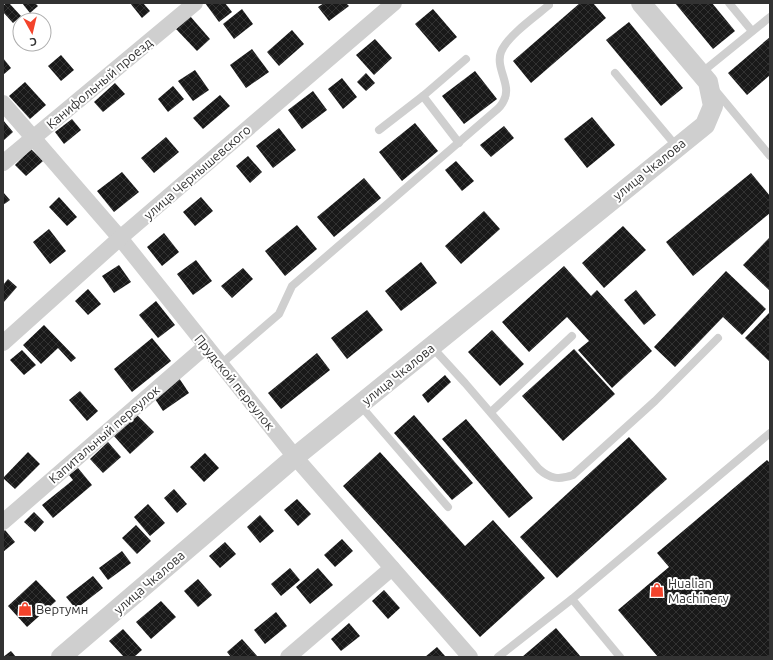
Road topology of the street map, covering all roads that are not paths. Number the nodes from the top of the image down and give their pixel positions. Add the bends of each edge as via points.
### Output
1 (195, 3) edge
2 (394, 3) edge
3 (548, 3) edge
4 (641, 3) edge
5 (729, 3) edge
6 (770, 17) edge
7 (752, 31) junction
8 (466, 59) dead end
9 (616, 73) dead end
10 (704, 78) junction
11 (423, 96) junction
12 (3, 103) edge
13 (379, 130) dead end
14 (33, 137) junction
15 (459, 143) junction
16 (677, 147) junction
17 (770, 156) edge
18 (3, 163) edge
19 (120, 238) junction
20 (572, 336) dead end
21 (718, 338) dead end
22 (3, 343) edge
23 (206, 346) junction
24 (431, 347) junction
25 (221, 364) junction
26 (359, 405) junction
27 (490, 412) junction
28 (770, 432) edge
29 (295, 457) junction
30 (448, 507) dead end
31 (3, 522) edge
32 (392, 568) junction
33 (572, 599) junction
34 (62, 657) edge
35 (288, 657) edge
36 (470, 657) edge
37 (498, 657) edge
38 (620, 657) edge

1 - 14 street, Канифольный проезд
2 - 19 street, улица Чернышевского
3 - 15 lane via 549,5 508,40 500,53 500,67 506,85 505,100
4 - 10 street
5 - 7 lane
6 - 7 lane
7 - 10 lane
8 - 11 lane
9 - 16 lane
10 - 16 street, улица Чкалова via 713,106 704,125
10 - 17 lane
11 - 13 lane
11 - 15 lane
12 - 14 street, Прудской переулок
14 - 18 street, Канифольный проезд
14 - 19 street, Прудской переулок
15 - 25 lane via 292,286 279,314
16 - 24 street, улица Чкалова
19 - 22 street, улица Чернышевского
19 - 23 street, Прудской переулок
20 - 27 lane
21 - 27 lane via 655,401 573,474 564,478 547,476
23 - 25 street, Прудской переулок
23 - 31 street, Капитальный переулок
24 - 26 street, улица Чкалова
24 - 27 lane
25 - 29 street, Прудской переулок
26 - 29 street, улица Чкалова
26 - 30 lane
28 - 33 lane
29 - 32 street, Прудской переулок
29 - 34 street, улица Чкалова
32 - 35 street
32 - 36 street, Прудской переулок
33 - 37 lane
33 - 38 lane

